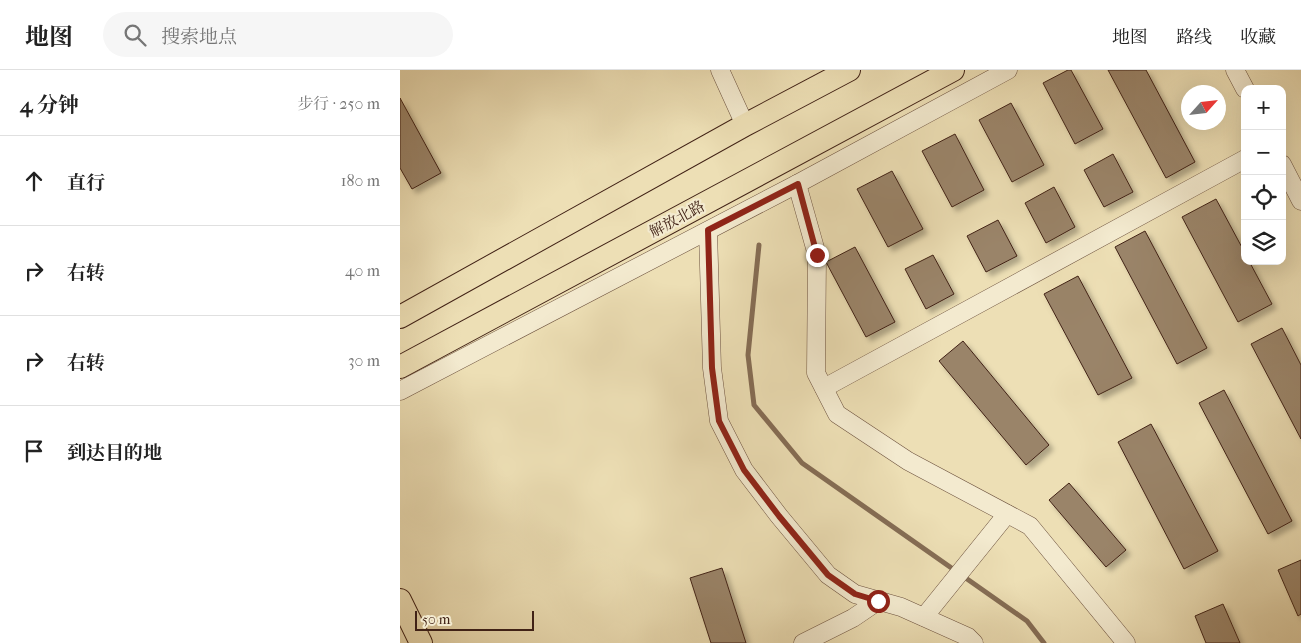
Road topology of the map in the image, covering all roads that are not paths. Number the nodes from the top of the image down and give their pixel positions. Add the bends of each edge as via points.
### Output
1 (720, 70) edge
2 (849, 70) edge
3 (953, 70) edge
4 (1008, 70) edge
5 (1235, 70) edge
6 (1243, 85) edge
7 (745, 125) junction
8 (1241, 161) edge
9 (1286, 172) edge
10 (798, 184) junction
11 (1301, 202) edge
12 (708, 230) junction
13 (400, 317) edge
14 (400, 367) edge
15 (824, 388) junction
16 (400, 391) edge
17 (1007, 514) junction
18 (400, 600) edge
19 (878, 601) junction
20 (924, 617) junction
21 (420, 643) edge
22 (803, 643) edge
23 (974, 643) edge
24 (1126, 643) edge

1 - 7 street
2 - 7 main road
3 - 14 main road, 解放北路
4 - 10 street
5 - 6 street
7 - 13 main road
8 - 15 street
9 - 11 street
10 - 12 street
10 - 15 street via 817,255 816,372
12 - 16 street
12 - 19 street via 712,368 719,421 744,470 828,575 855,594
15 - 17 street via 837,414 908,462
17 - 20 street
17 - 24 street via 1030,526
18 - 21 main road
19 - 20 street
19 - 22 street via 853,618
20 - 23 street via 968,637

